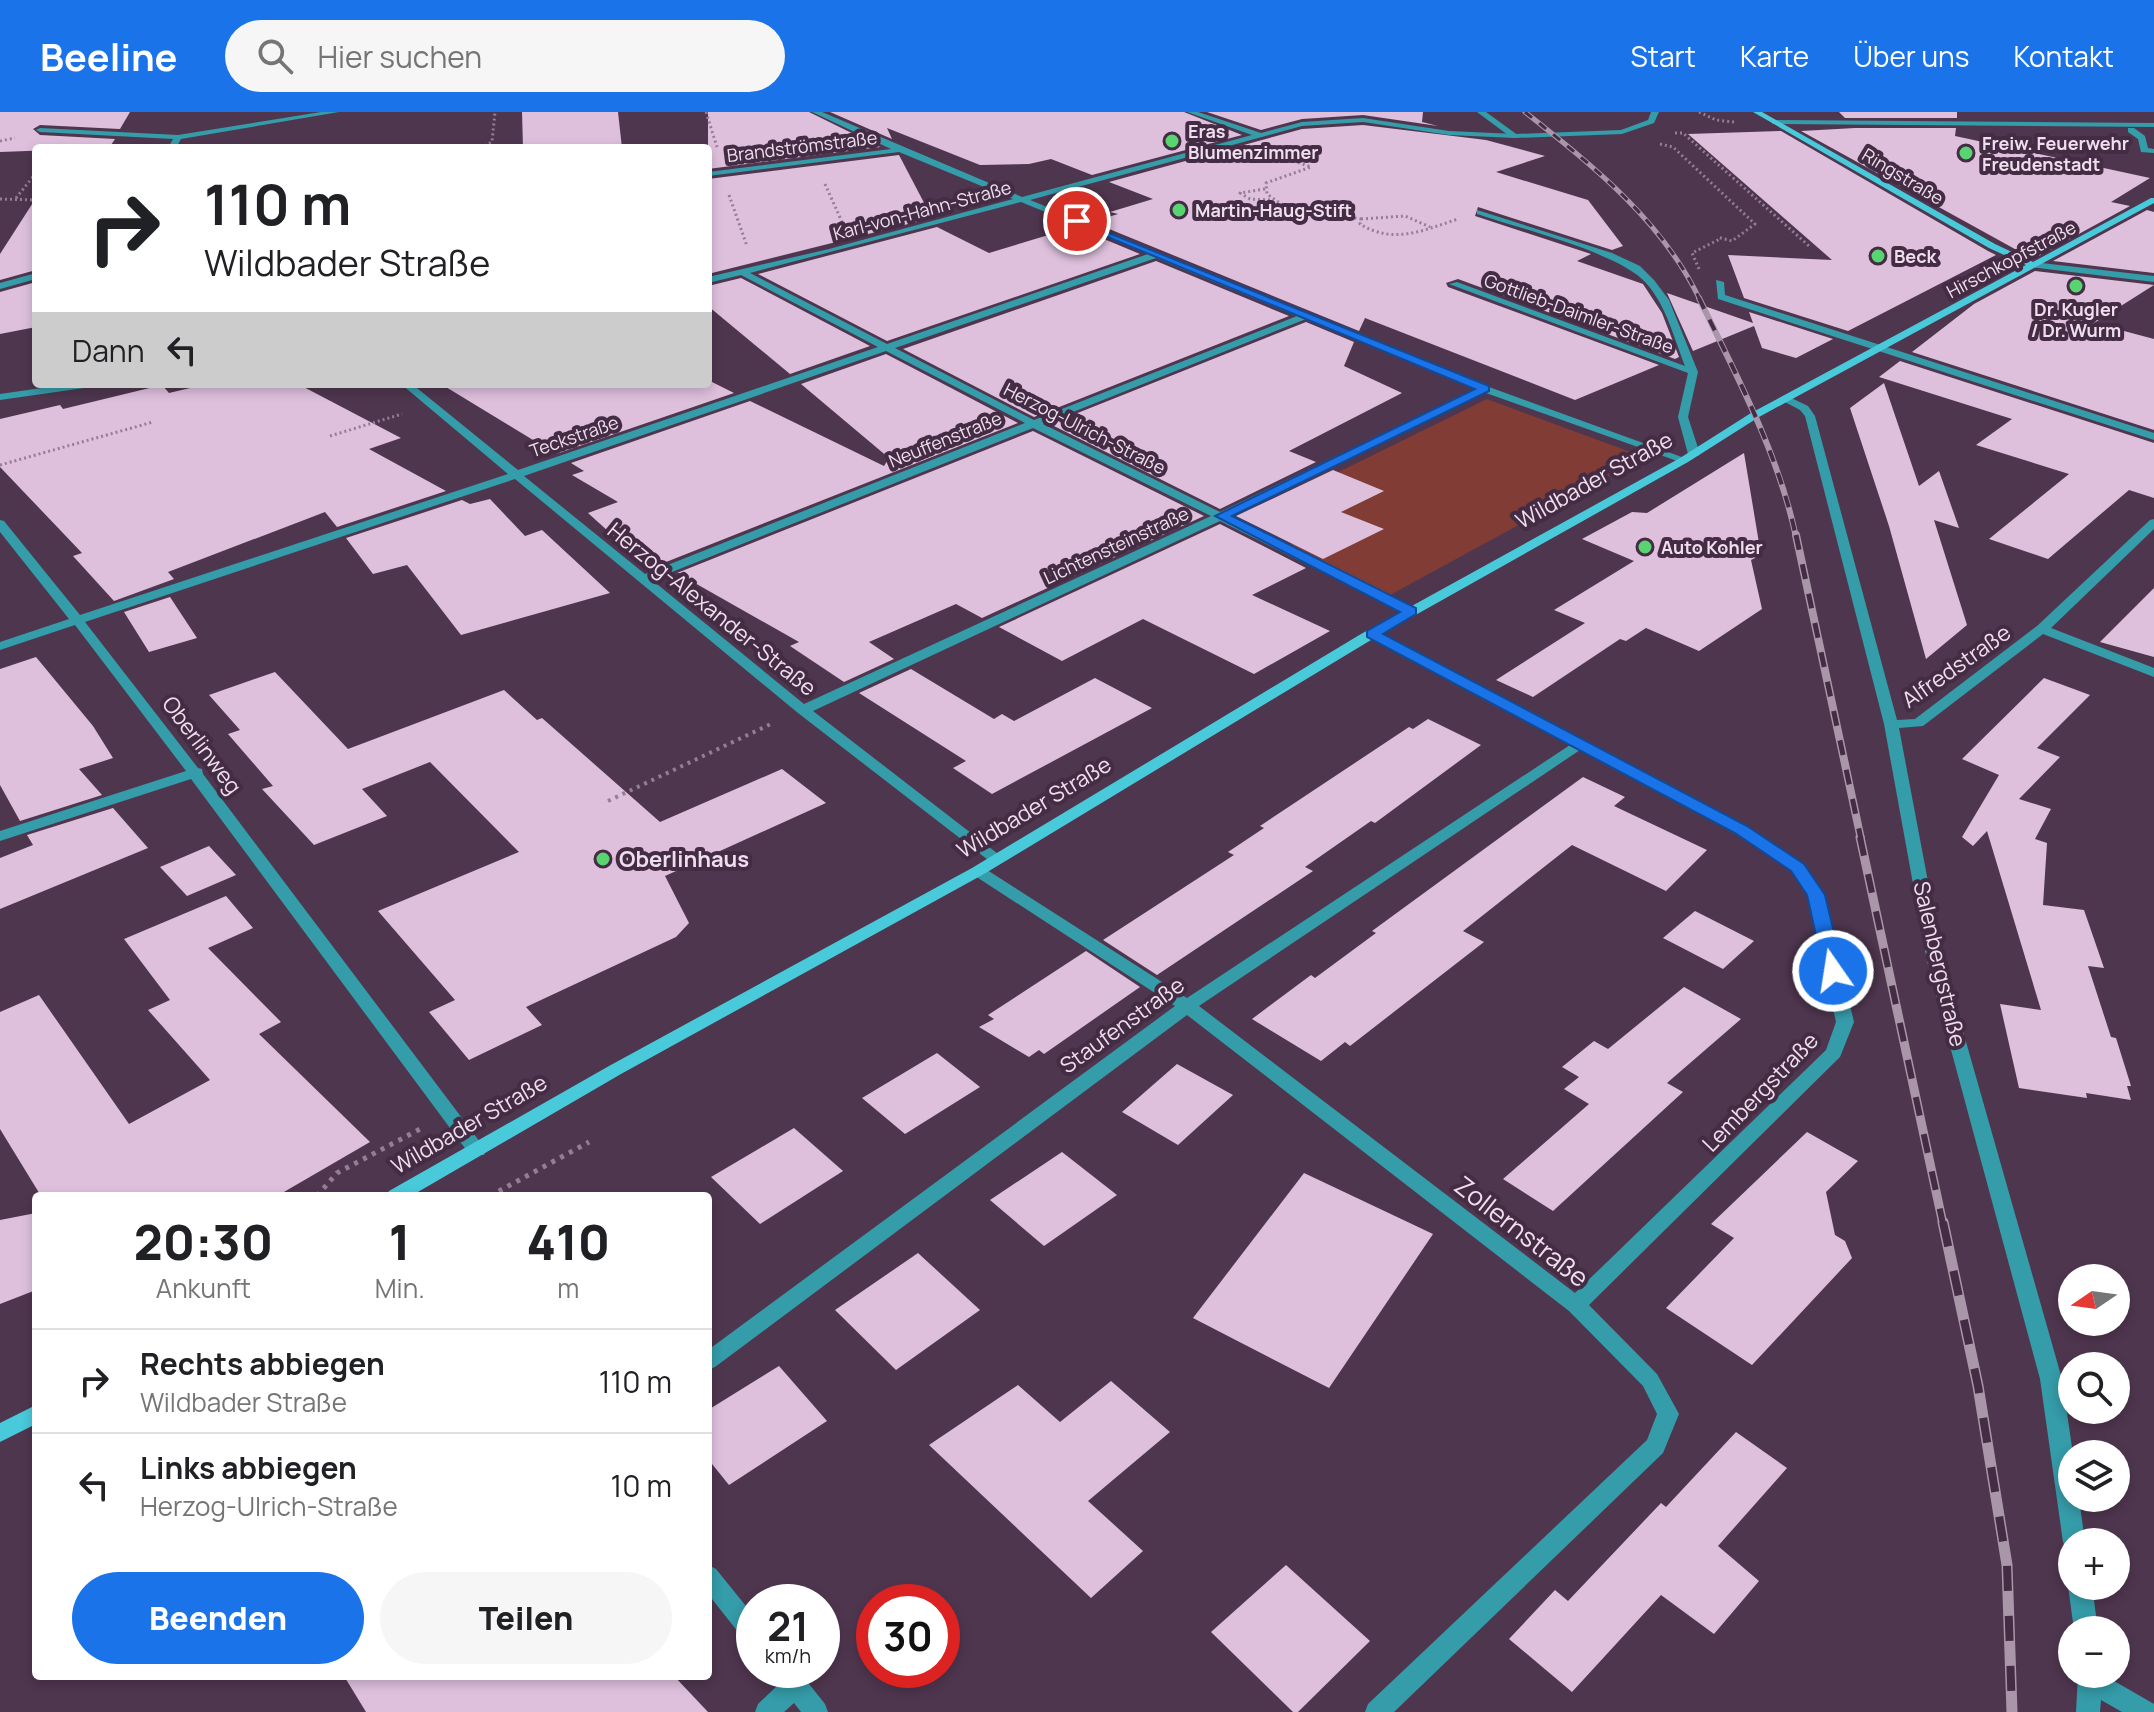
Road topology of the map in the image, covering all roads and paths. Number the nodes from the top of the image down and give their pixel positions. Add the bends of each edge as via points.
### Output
1 (335, 112) edge
2 (495, 112) edge
3 (706, 112) edge
4 (816, 112) edge
5 (1191, 112) edge
6 (1375, 112) edge
7 (1481, 112) edge
8 (1655, 112) edge
9 (1757, 112) edge
10 (1386, 122) junction
11 (1775, 122) junction
12 (2154, 125) edge
13 (40, 130) dead end
14 (2131, 130) dead end
15 (1622, 132) junction
16 (1260, 135) junction
17 (1646, 135) junction
18 (1515, 136) junction
19 (178, 137) junction
20 (174, 144) edge
21 (488, 144) edge
22 (900, 150) junction
23 (2154, 151) edge
24 (1274, 155) dead end
25 (816, 159) junction
26 (722, 172) junction
27 (712, 173) edge
28 (32, 178) edge
29 (1265, 189) junction
30 (0, 199) edge
31 (16, 199) junction
32 (1023, 199) junction
33 (32, 200) edge
34 (1272, 200) junction
35 (2154, 200) edge
36 (1480, 212) joint
37 (1361, 219) junction
38 (1431, 227) junction
39 (846, 230) dead end
40 (1717, 237) dead end
41 (1809, 246) dead end
42 (742, 254) dead end
43 (1158, 254) junction
44 (2033, 265) junction
45 (744, 273) junction
46 (32, 277) edge
47 (712, 279) edge
48 (2154, 279) edge
49 (1719, 282) dead end
50 (1454, 284) dead end
51 (0, 286) edge
52 (1305, 316) junction
53 (889, 347) junction
54 (1882, 347) junction
55 (1693, 372) junction
56 (63, 388) edge
57 (411, 388) edge
58 (1485, 389) junction
59 (0, 397) edge
60 (1785, 398) junction
61 (432, 405) junction
62 (153, 422) dead end
63 (1034, 424) junction
64 (330, 436) dead end
65 (2154, 437) edge
66 (1689, 457) junction
67 (0, 465) edge
68 (515, 475) junction
69 (1221, 516) junction
70 (2154, 523) edge
71 (0, 524) edge
72 (643, 579) junction
73 (1411, 611) junction
74 (79, 620) junction
75 (2042, 629) junction
76 (1372, 634) junction
77 (0, 646) edge
78 (2154, 673) edge
79 (803, 710) junction
80 (1891, 724) junction
81 (1577, 746) junction
82 (197, 772) junction
83 (608, 801) dead end
84 (0, 836) edge
85 (997, 860) junction
86 (978, 871) junction
87 (1187, 1006) junction
88 (450, 1114) junction
89 (589, 1142) dead end
90 (477, 1150) junction
91 (320, 1192) edge
92 (405, 1192) edge
93 (497, 1192) edge
94 (1576, 1305) junction
95 (712, 1358) edge
96 (32, 1416) edge
97 (0, 1433) edge
98 (2072, 1528) edge
99 (712, 1581) edge
100 (736, 1611) edge
101 (782, 1688) edge
102 (797, 1688) edge
103 (2089, 1688) edge
104 (2107, 1688) edge
105 (767, 1712) edge
106 (816, 1712) edge
107 (1377, 1712) edge
108 (2088, 1712) edge
109 (2145, 1712) edge

1 - 19 street
2 - 21 path
3 - 26 path
4 - 22 street
5 - 16 street
6 - 10 street
7 - 18 street
8 - 15 street, Karl-von-Hahn-Straße via 1643,127
9 - 11 main road, Ringstraße
10 - 16 street, Karl-von-Hahn-Straße via 1334,120
10 - 18 street, Karl-von-Hahn-Straße via 1449,133
11 - 12 street
11 - 44 main road, Ringstraße
13 - 19 street
14 - 23 street via 2142,138 2144,150
15 - 17 path
15 - 18 street, Karl-von-Hahn-Straße
16 - 32 street, Karl-von-Hahn-Straße
17 - 40 path via 1654,143 1673,147 1755,224 1732,241
17 - 41 path via 1683,133
19 - 20 street
22 - 25 street, Brandströmstraße
22 - 32 street
24 - 29 path via 1311,167 1274,178
25 - 26 street, Brandströmstraße
25 - 39 path
26 - 27 street, Brandströmstraße
26 - 42 path
28 - 31 path
29 - 34 path
29 - 34 path via 1240,193
30 - 31 path
31 - 33 path
32 - 43 street
32 - 45 street, Karl-von-Hahn-Straße
34 - 37 path
35 - 44 main road, Hirschkopfstraße
36 - 38 path
36 - 55 street, Gottlieb-Daimler-Straße via 1637,268 1664,300
37 - 38 path via 1405,216
37 - 38 path via 1369,231 1397,238
43 - 52 street
43 - 53 street, Teckstraße
44 - 48 street
44 - 54 main road, Hirschkopfstraße
45 - 47 street, Karl-von-Hahn-Straße
45 - 53 street, Herzog-Ulrich-Straße
46 - 51 street
49 - 54 street via 1721,297
50 - 55 street, Gottlieb-Daimler-Straße
52 - 58 street
52 - 63 street, Neuffenstraße
53 - 63 street, Herzog-Ulrich-Straße
53 - 68 street, Teckstraße
54 - 60 main road, Hirschkopfstraße
54 - 65 street
55 - 66 street, Gottlieb-Daimler-Straße via 1683,417
56 - 59 street
57 - 61 street, Herzog-Alexander-Straße
58 - 66 street
58 - 69 street, Lichtensteinstraße
60 - 66 main road, Hirschkopfstraße
60 - 80 street, Salenbergstraße via 1810,416
61 - 64 path
61 - 68 street, Herzog-Alexander-Straße
62 - 67 path
63 - 69 street, Herzog-Ulrich-Straße
63 - 72 street, Neuffenstraße
66 - 73 main road, Wildbader Straße
68 - 72 street, Herzog-Alexander-Straße
68 - 74 street, Teckstraße
69 - 73 street, Herzog-Ulrich-Straße
69 - 79 street, Lichtensteinstraße
70 - 75 street, Alfredstraße
71 - 74 street, Oberlinweg
72 - 79 street, Herzog-Alexander-Straße
73 - 76 main road, Wildbader Straße
74 - 77 street, Teckstraße
74 - 82 street, Oberlinweg
75 - 78 street, Alfredstraße
75 - 80 street, Alfredstraße via 1918,723
76 - 81 street, Lembergstraße
76 - 85 main road, Wildbader Straße
79 - 83 path
79 - 85 street, Herzog-Alexander-Straße
80 - 98 street, Salenbergstraße via 1935,961 2051,1379
81 - 87 street, Staufenstraße
81 - 94 street, Lembergstraße via 1741,830 1797,868 1816,895 1845,1022 1834,1053
82 - 84 street
82 - 88 street, Oberlinweg
85 - 86 main road, Wildbader Straße
86 - 87 street, Zollernstraße
86 - 90 main road, Wildbader Straße
87 - 94 street, Zollernstraße
87 - 95 street, Staufenstraße
88 - 90 street, Oberlinweg
88 - 91 path via 337,1173
89 - 93 path
90 - 92 main road, Wildbader Straße
94 - 107 street, Zollernstraße via 1650,1380 1668,1414 1655,1446
96 - 97 main road
99 - 100 street
101 - 105 street
102 - 106 street
103 - 108 street
104 - 109 street

